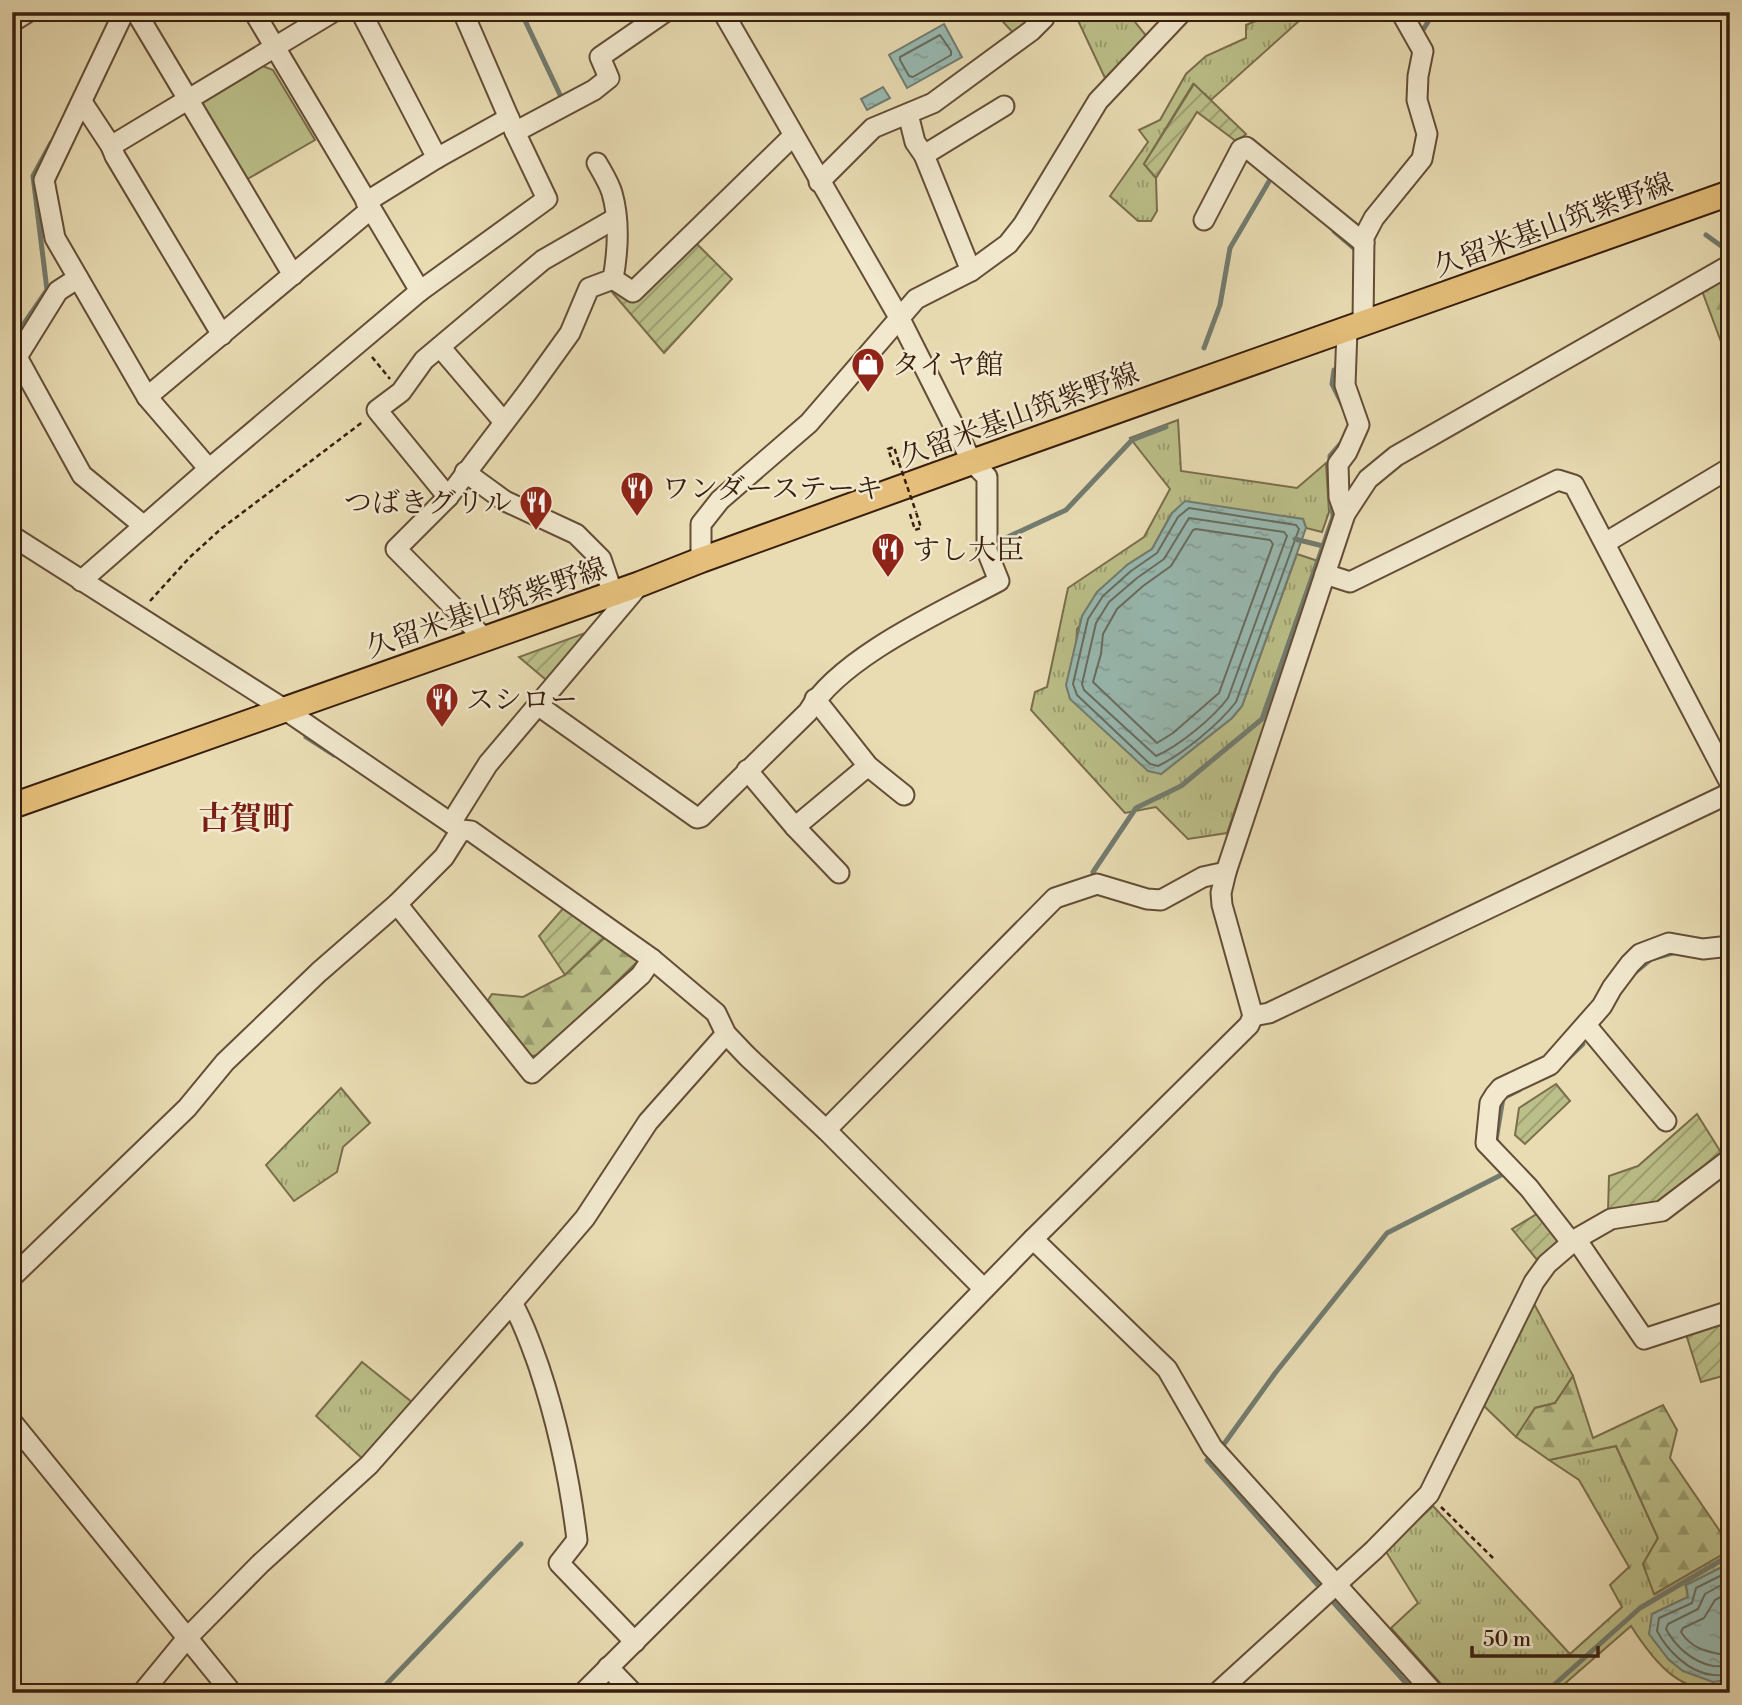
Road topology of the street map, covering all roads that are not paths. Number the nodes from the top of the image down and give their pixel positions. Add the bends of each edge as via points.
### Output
1 (28, 12) edge
2 (124, 12) edge
3 (136, 12) edge
4 (254, 12) edge
5 (333, 12) edge
6 (361, 12) edge
7 (464, 12) edge
8 (665, 12) edge
9 (723, 12) edge
10 (1046, 12) edge
11 (1182, 12) edge
12 (1401, 12) edge
13 (12, 22) edge
14 (275, 47) junction
15 (189, 99) junction
16 (82, 102) junction
17 (1004, 106) dead end
18 (908, 114) junction
19 (512, 125) junction
20 (793, 136) junction
21 (111, 146) junction
22 (924, 156) junction
23 (437, 158) junction
24 (597, 163) dead end
25 (819, 182) junction
26 (1730, 193) edge
27 (368, 205) junction
28 (616, 218) junction
29 (1204, 220) dead end
30 (1364, 243) junction
31 (1730, 265) edge
32 (971, 271) junction
33 (293, 275) junction
34 (78, 278) junction
35 (613, 279) junction
36 (420, 291) junction
37 (901, 319) junction
38 (1355, 327) junction
39 (222, 335) junction
40 (440, 347) junction
41 (148, 397) junction
42 (504, 422) junction
43 (972, 462) junction
44 (1730, 468) edge
45 (209, 469) junction
46 (465, 472) junction
47 (448, 497) junction
48 (1345, 514) junction
49 (144, 526) junction
50 (12, 536) edge
51 (1605, 543) junction
52 (701, 560) junction
53 (1325, 574) junction
54 (81, 581) junction
55 (640, 584) junction
56 (613, 594) junction
57 (485, 639) junction
58 (815, 699) junction
59 (539, 706) junction
60 (284, 709) junction
61 (868, 766) junction
62 (747, 770) junction
63 (1730, 783) edge
64 (1730, 793) edge
65 (904, 795) dead end
66 (12, 806) edge
67 (456, 827) junction
68 (795, 827) junction
69 (1226, 872) junction
70 (839, 873) dead end
71 (397, 904) junction
72 (1730, 946) edge
73 (652, 959) junction
74 (1253, 1016) junction
75 (1586, 1025) junction
76 (726, 1034) junction
77 (1666, 1121) dead end
78 (826, 1130) junction
79 (1730, 1159) edge
80 (1033, 1239) junction
81 (1573, 1240) junction
82 (12, 1276) edge
83 (984, 1289) junction
84 (512, 1303) junction
85 (1730, 1311) edge
86 (12, 1422) edge
87 (1336, 1584) junction
88 (188, 1637) junction
89 (635, 1642) junction
90 (608, 1667) junction
91 (142, 1693) edge
92 (232, 1693) edge
93 (583, 1693) edge
94 (634, 1693) edge
95 (1217, 1693) edge
96 (1434, 1693) edge

1 - 13 street
2 - 16 street
3 - 15 street
4 - 14 street
5 - 14 street
6 - 23 street
7 - 19 street
8 - 19 street via 600,57 609,78 594,90
9 - 20 street
10 - 18 street via 1031,31 933,103
11 - 32 street via 1098,101 1008,244
12 - 30 street via 1423,51 1417,100 1427,134 1422,159 1374,218
14 - 15 street
14 - 27 street
15 - 21 street
15 - 33 street
16 - 21 street
16 - 34 street via 44,180 55,238
17 - 22 street
18 - 22 street
18 - 25 street via 873,128
19 - 23 street
19 - 36 street via 547,199
20 - 25 street
20 - 35 street via 633,292
21 - 39 street
22 - 32 street
23 - 27 street
24 - 28 street via 612,192
25 - 37 street
26 - 38 main road, 久留米基山筑紫野線
27 - 33 street
27 - 36 street
28 - 35 street via 618,250
28 - 40 street via 543,260
29 - 30 street via 1246,147
30 - 38 street
31 - 48 street via 1396,456 1368,479
32 - 37 street via 916,299
33 - 39 street
34 - 41 street
34 - 49 street via 58,291 17,357 82,475
35 - 42 street via 589,288 570,332
36 - 45 street
37 - 43 street
37 - 52 street via 809,422 720,500 702,524
38 - 43 main road, 久留米基山筑紫野線
38 - 48 street via 1345,385 1359,425 1338,464 1339,497
39 - 41 street
40 - 42 street
40 - 47 street via 424,360 401,392 377,410
41 - 45 street
42 - 46 street
43 - 52 main road, 久留米基山筑紫野線
43 - 58 street via 987,477 987,551 999,581 870,653
44 - 51 street
45 - 49 street
46 - 47 street
46 - 56 street via 505,501 576,534 601,559
47 - 57 street via 396,549
48 - 53 street
49 - 54 street
50 - 54 street
51 - 53 street via 1574,485 1558,480 1350,582
51 - 63 street
52 - 55 main road, 久留米基山筑紫野線
53 - 69 street
54 - 60 street
55 - 56 main road, 久留米基山筑紫野線
55 - 59 street
56 - 57 main road, 久留米基山筑紫野線
57 - 60 main road, 久留米基山筑紫野線
58 - 61 street
58 - 62 street
59 - 62 street via 696,818
59 - 67 street via 488,764
60 - 66 main road, 久留米基山筑紫野線
60 - 67 street
61 - 65 street
61 - 68 street
62 - 68 street
64 - 74 street via 1269,1013
67 - 71 street via 444,857
67 - 73 street via 471,831
68 - 70 street
69 - 74 street via 1222,905
69 - 78 street via 1203,877 1161,900 1097,884 1055,898
71 - 73 street via 532,1073 641,975
71 - 82 street via 225,1062 178,1118
72 - 75 street via 1703,949 1670,943 1640,954
73 - 76 street via 716,1013
74 - 80 street
75 - 77 street
75 - 81 street via 1550,1065 1501,1088 1490,1103 1486,1143
76 - 78 street
76 - 84 street via 649,1122 585,1218
78 - 83 street
79 - 81 street via 1662,1211 1611,1219
80 - 83 street
80 - 87 street via 1167,1369 1212,1447
81 - 85 street via 1644,1339
81 - 87 street via 1534,1282 1429,1494
83 - 89 street
84 - 88 street via 369,1465
84 - 89 street via 524,1322 557,1421 572,1493 577,1540 559,1563
86 - 88 street
87 - 95 street
87 - 96 street
88 - 91 street
88 - 92 street
89 - 90 street
90 - 93 street
90 - 94 street

